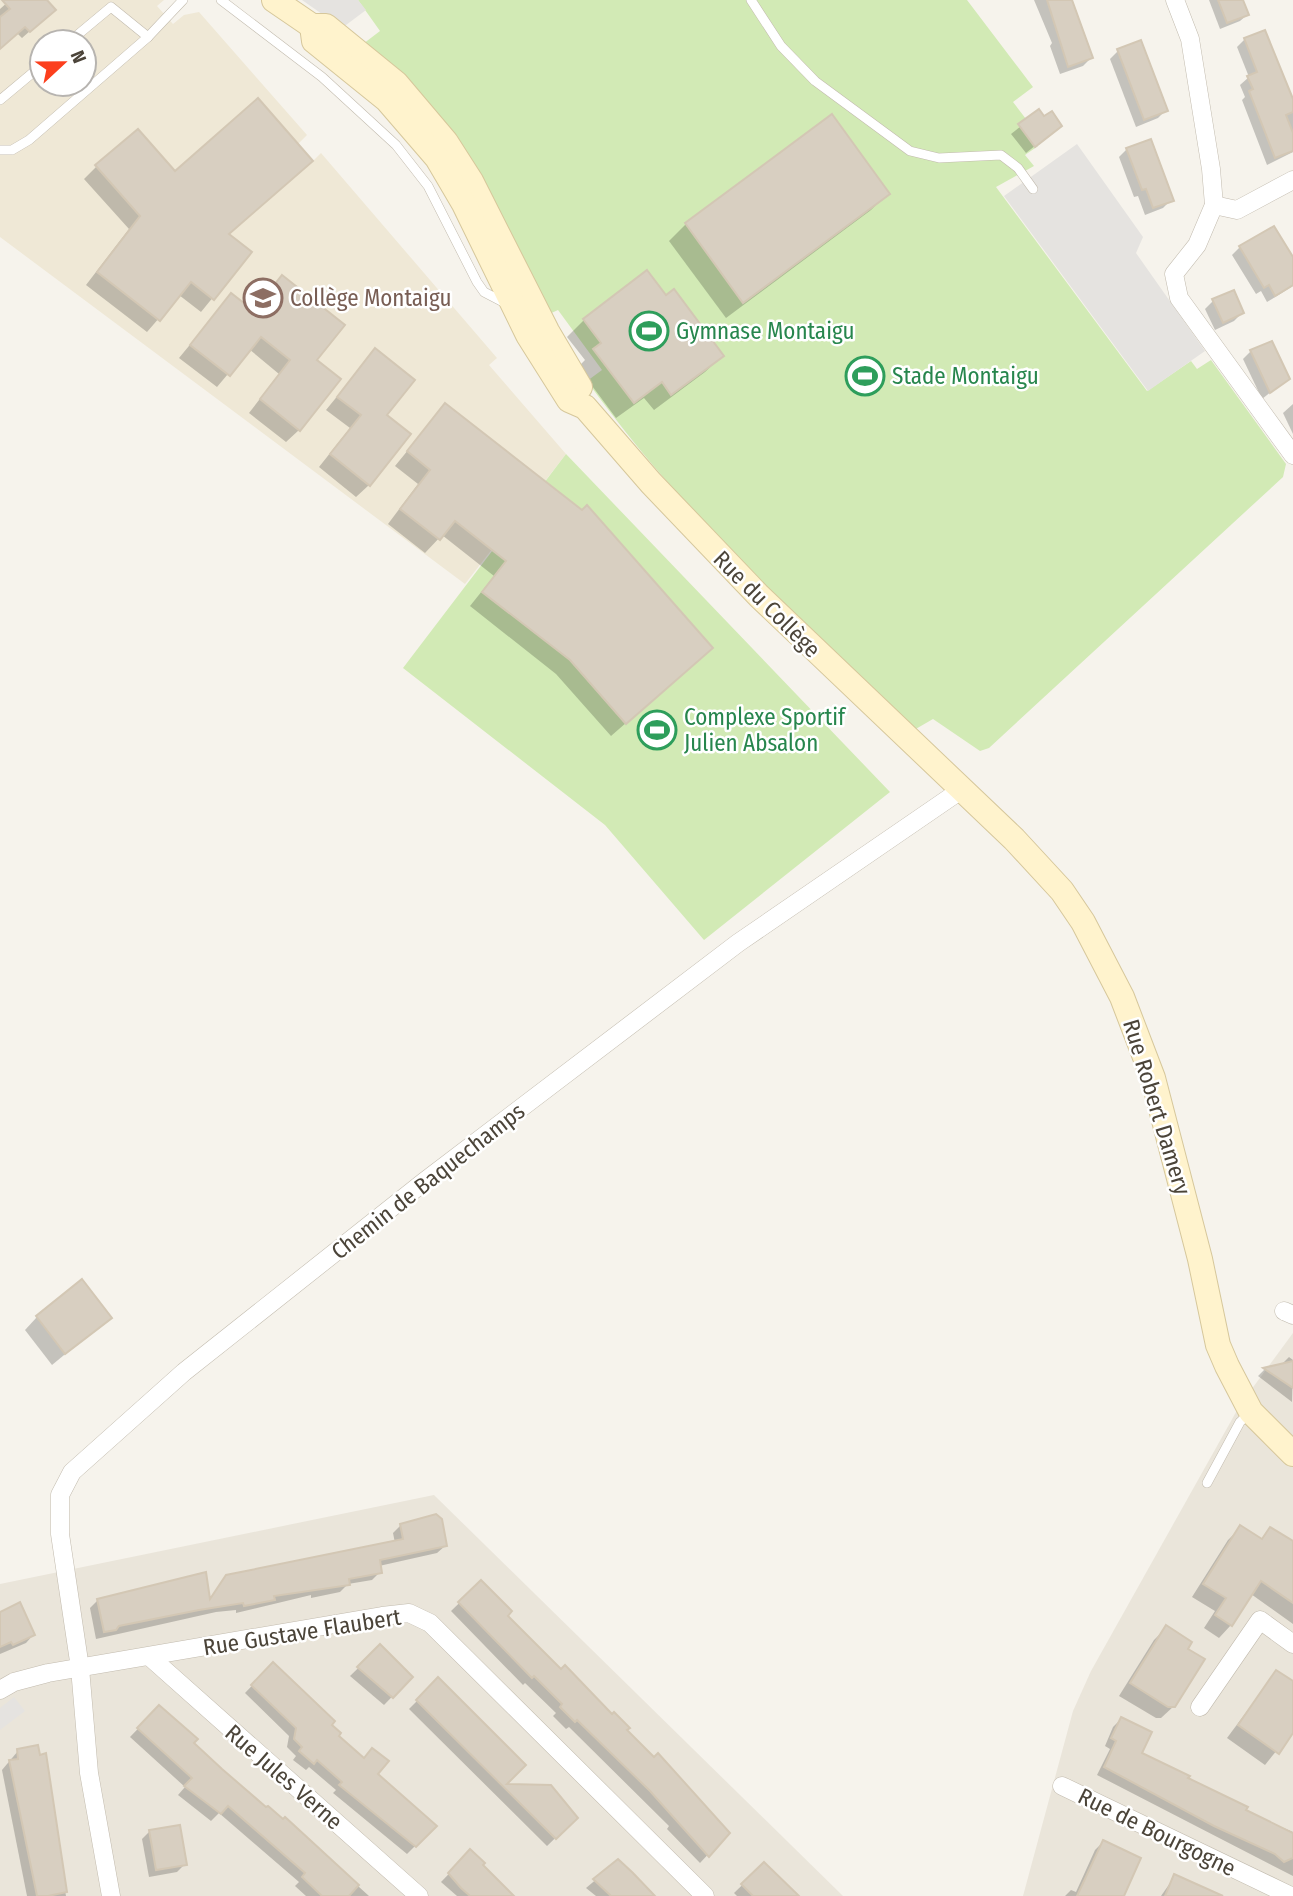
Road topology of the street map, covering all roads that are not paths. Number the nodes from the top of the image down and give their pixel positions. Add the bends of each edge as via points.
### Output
1 (183, 0) edge
2 (221, 0) edge
3 (274, 0) edge
4 (751, 0) edge
5 (1175, 0) edge
6 (312, 26) junction
7 (86, 28) edge
8 (148, 37) junction
9 (28, 77) edge
10 (0, 100) edge
11 (0, 150) edge
12 (1293, 180) edge
13 (1033, 189) dead end
14 (1214, 205) junction
15 (513, 305) junction
16 (585, 407) junction
17 (1293, 455) edge
18 (961, 790) junction
19 (1251, 1412) junction
20 (1293, 1454) edge
21 (1207, 1483) dead end
22 (1293, 1644) edge
23 (150, 1657) junction
24 (80, 1668) junction
25 (0, 1690) edge
26 (1200, 1707) dead end
27 (1062, 1786) dead end
28 (701, 1894) edge
29 (111, 1896) edge
30 (419, 1896) edge
31 (1291, 1896) edge

1 - 8 lane
2 - 15 lane via 322,77 396,145 428,186 484,292
3 - 6 street, Rue du Collège
4 - 13 lane via 781,46 815,81 910,151 939,158 1001,155
5 - 14 street via 1190,39
6 - 15 street, Rue du Collège via 314,41 387,100 437,158
6 - 16 street, Rue du Collège via 326,26 396,83 446,142 583,392
7 - 8 lane via 111,7
8 - 11 lane via 29,140 12,150
9 - 10 lane
12 - 14 street via 1237,210
14 - 17 street via 1197,245 1174,274 1179,298
15 - 16 street, Rue du Collège via 569,400
16 - 18 street, Rue du Collège via 759,596
18 - 19 street, Rue Robert Damery via 1062,891 1122,997 1153,1078 1219,1345
18 - 24 street, Chemin de Baquechamps via 738,943 425,1181 184,1372 72,1472 64,1483 58,1509
19 - 20 street, Rue Robert Damery
19 - 21 lane via 1240,1422
22 - 26 street via 1260,1620
23 - 24 street, Rue Gustave Flaubert
23 - 28 street, Rue Gustave Flaubert via 382,1616 418,1615
23 - 30 street, Rue Jules Verne
24 - 25 street, Rue Gustave Flaubert via 28,1678
24 - 29 street, Chemin de Baquechamps via 86,1756
27 - 31 street, Rue de Bourgogne

